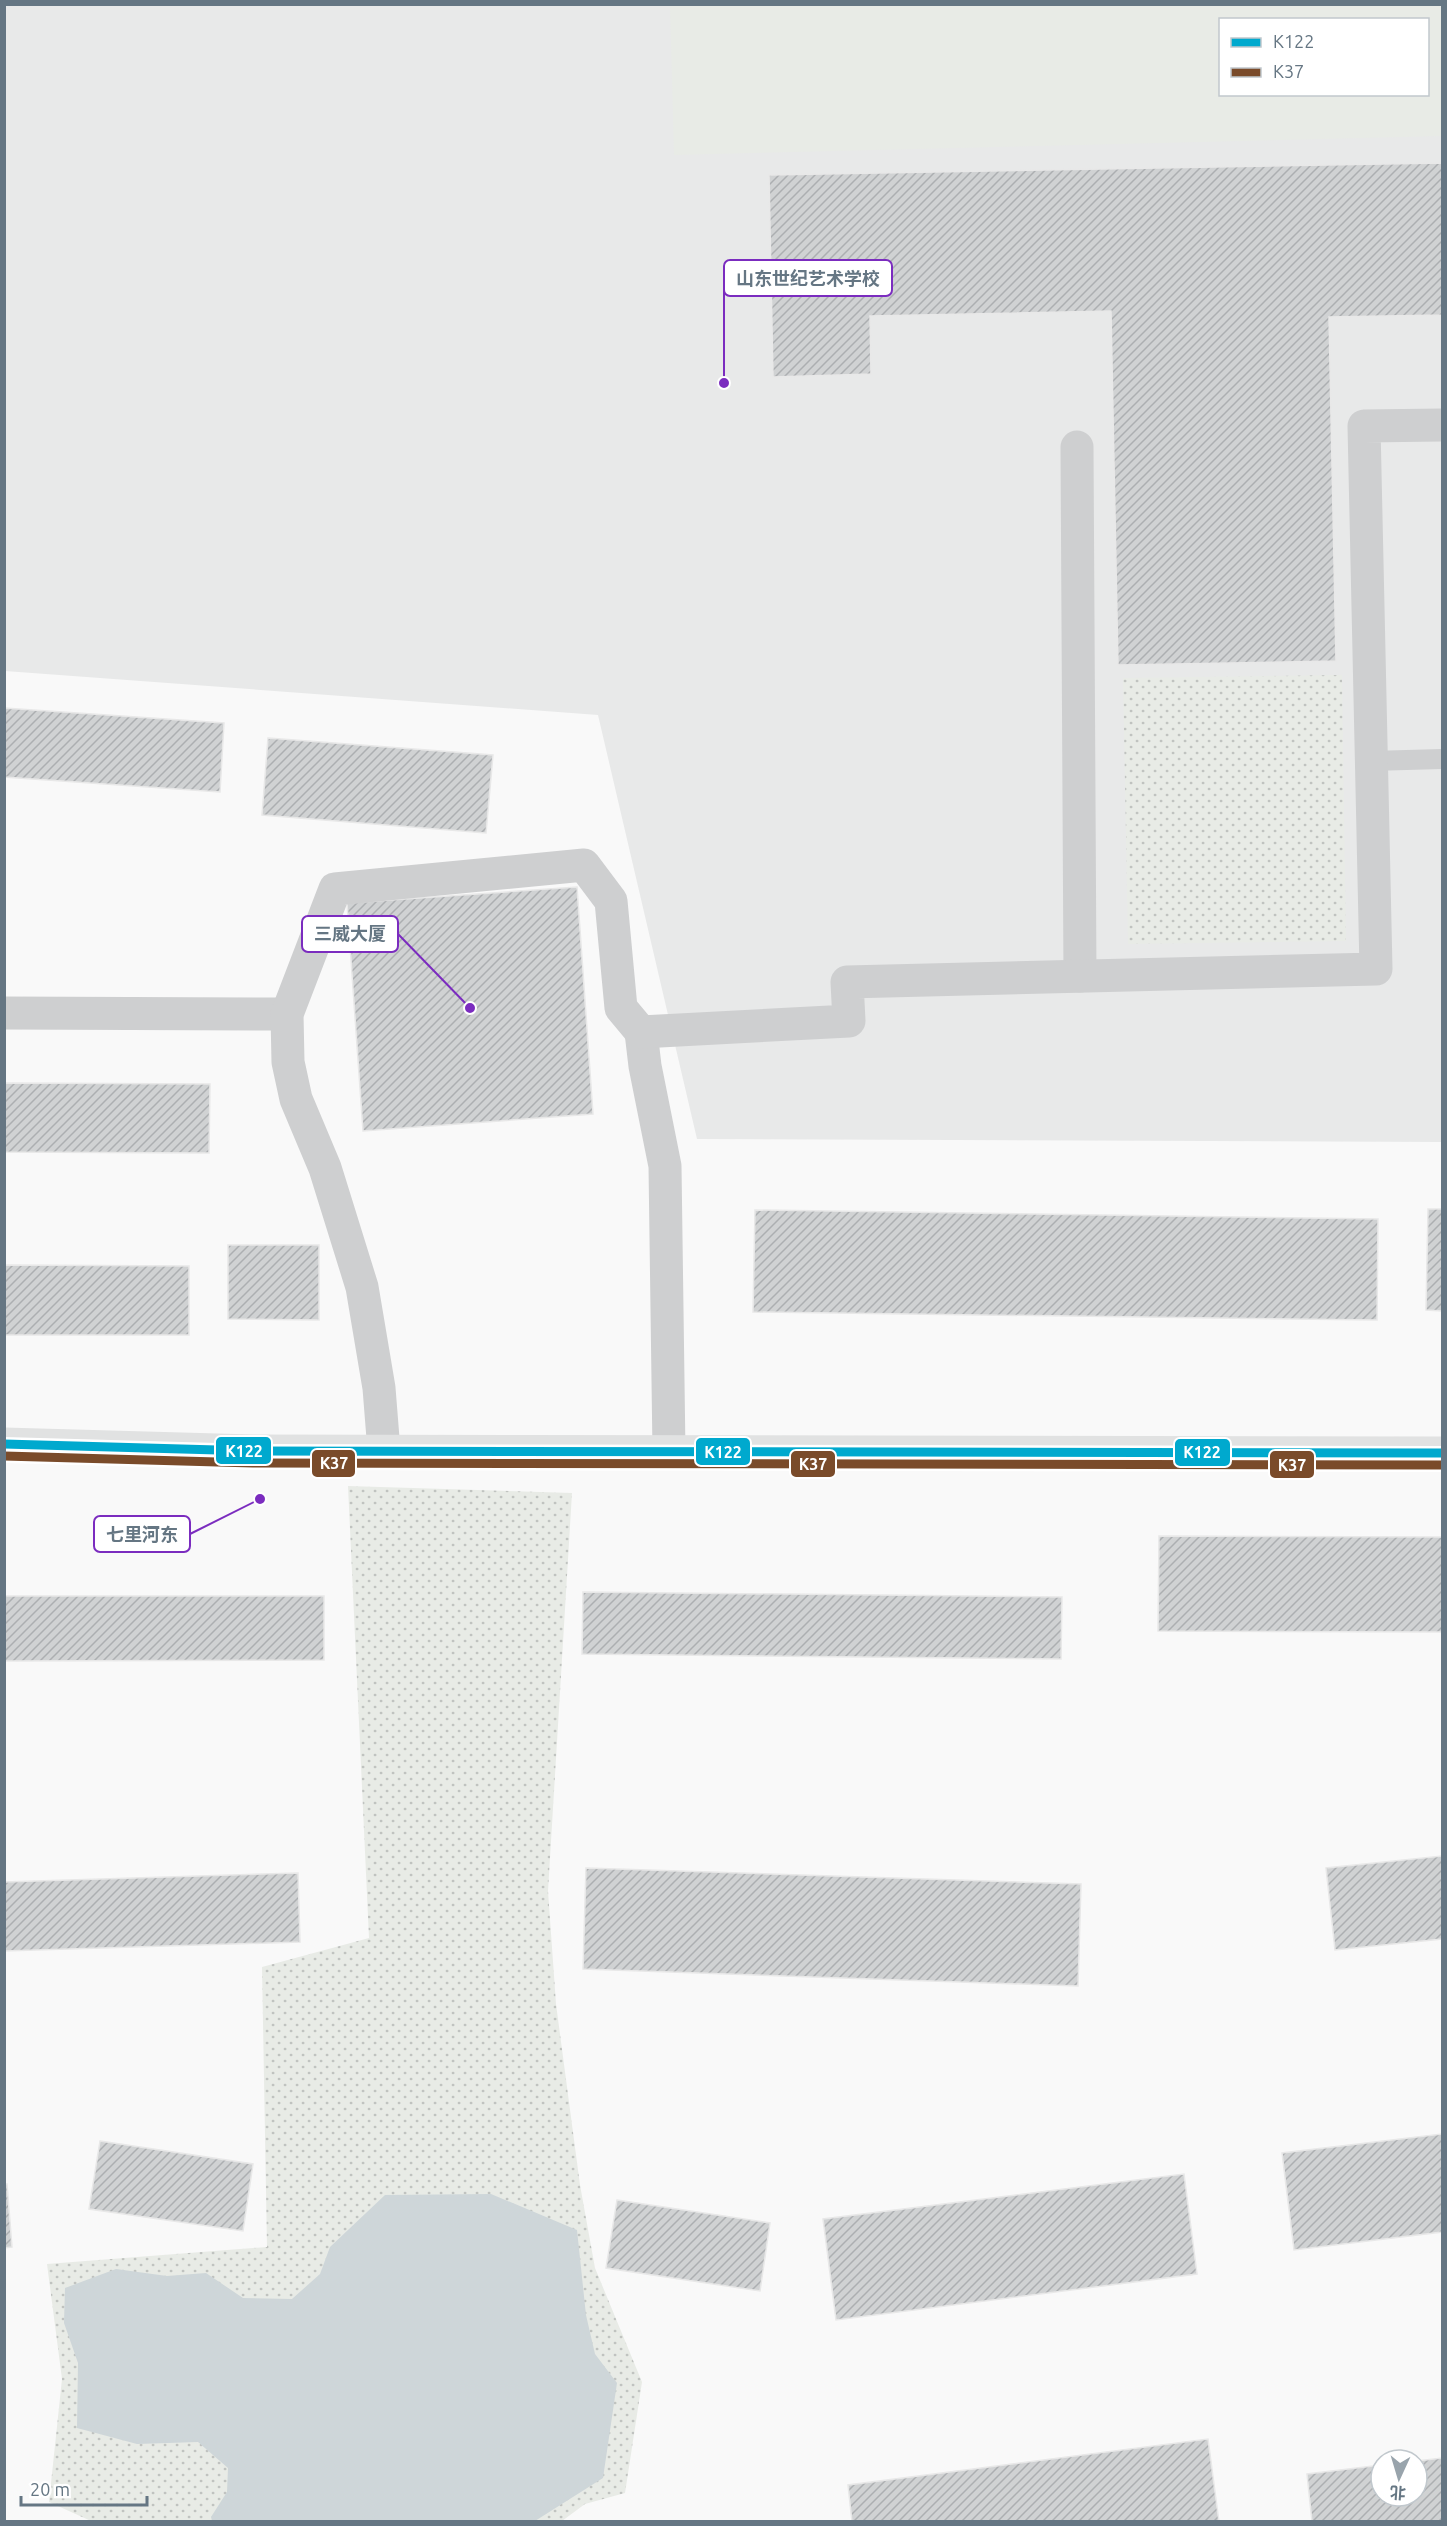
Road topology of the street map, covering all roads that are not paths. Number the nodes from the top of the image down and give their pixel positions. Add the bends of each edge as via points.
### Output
1 (1443, 425) edge
2 (1077, 447) dead end
3 (1443, 759) edge
4 (1371, 761) junction
5 (1080, 976) junction
6 (4, 1012) edge
7 (286, 1014) junction
8 (641, 1032) junction
9 (4, 1444) edge
10 (384, 1451) junction
11 (669, 1452) junction
12 (1443, 1454) edge

1 - 4 street via 1364,426
2 - 5 street
3 - 4 lane
4 - 5 street via 1376,969
5 - 8 street via 847,982 849,1021
6 - 7 street
7 - 8 street via 335,889 584,865 611,901 621,1008
7 - 10 street via 288,1062 296,1099 325,1168 362,1287 380,1389
8 - 11 street via 665,1166
9 - 10 main road via 253,1452
10 - 11 main road
11 - 12 main road

